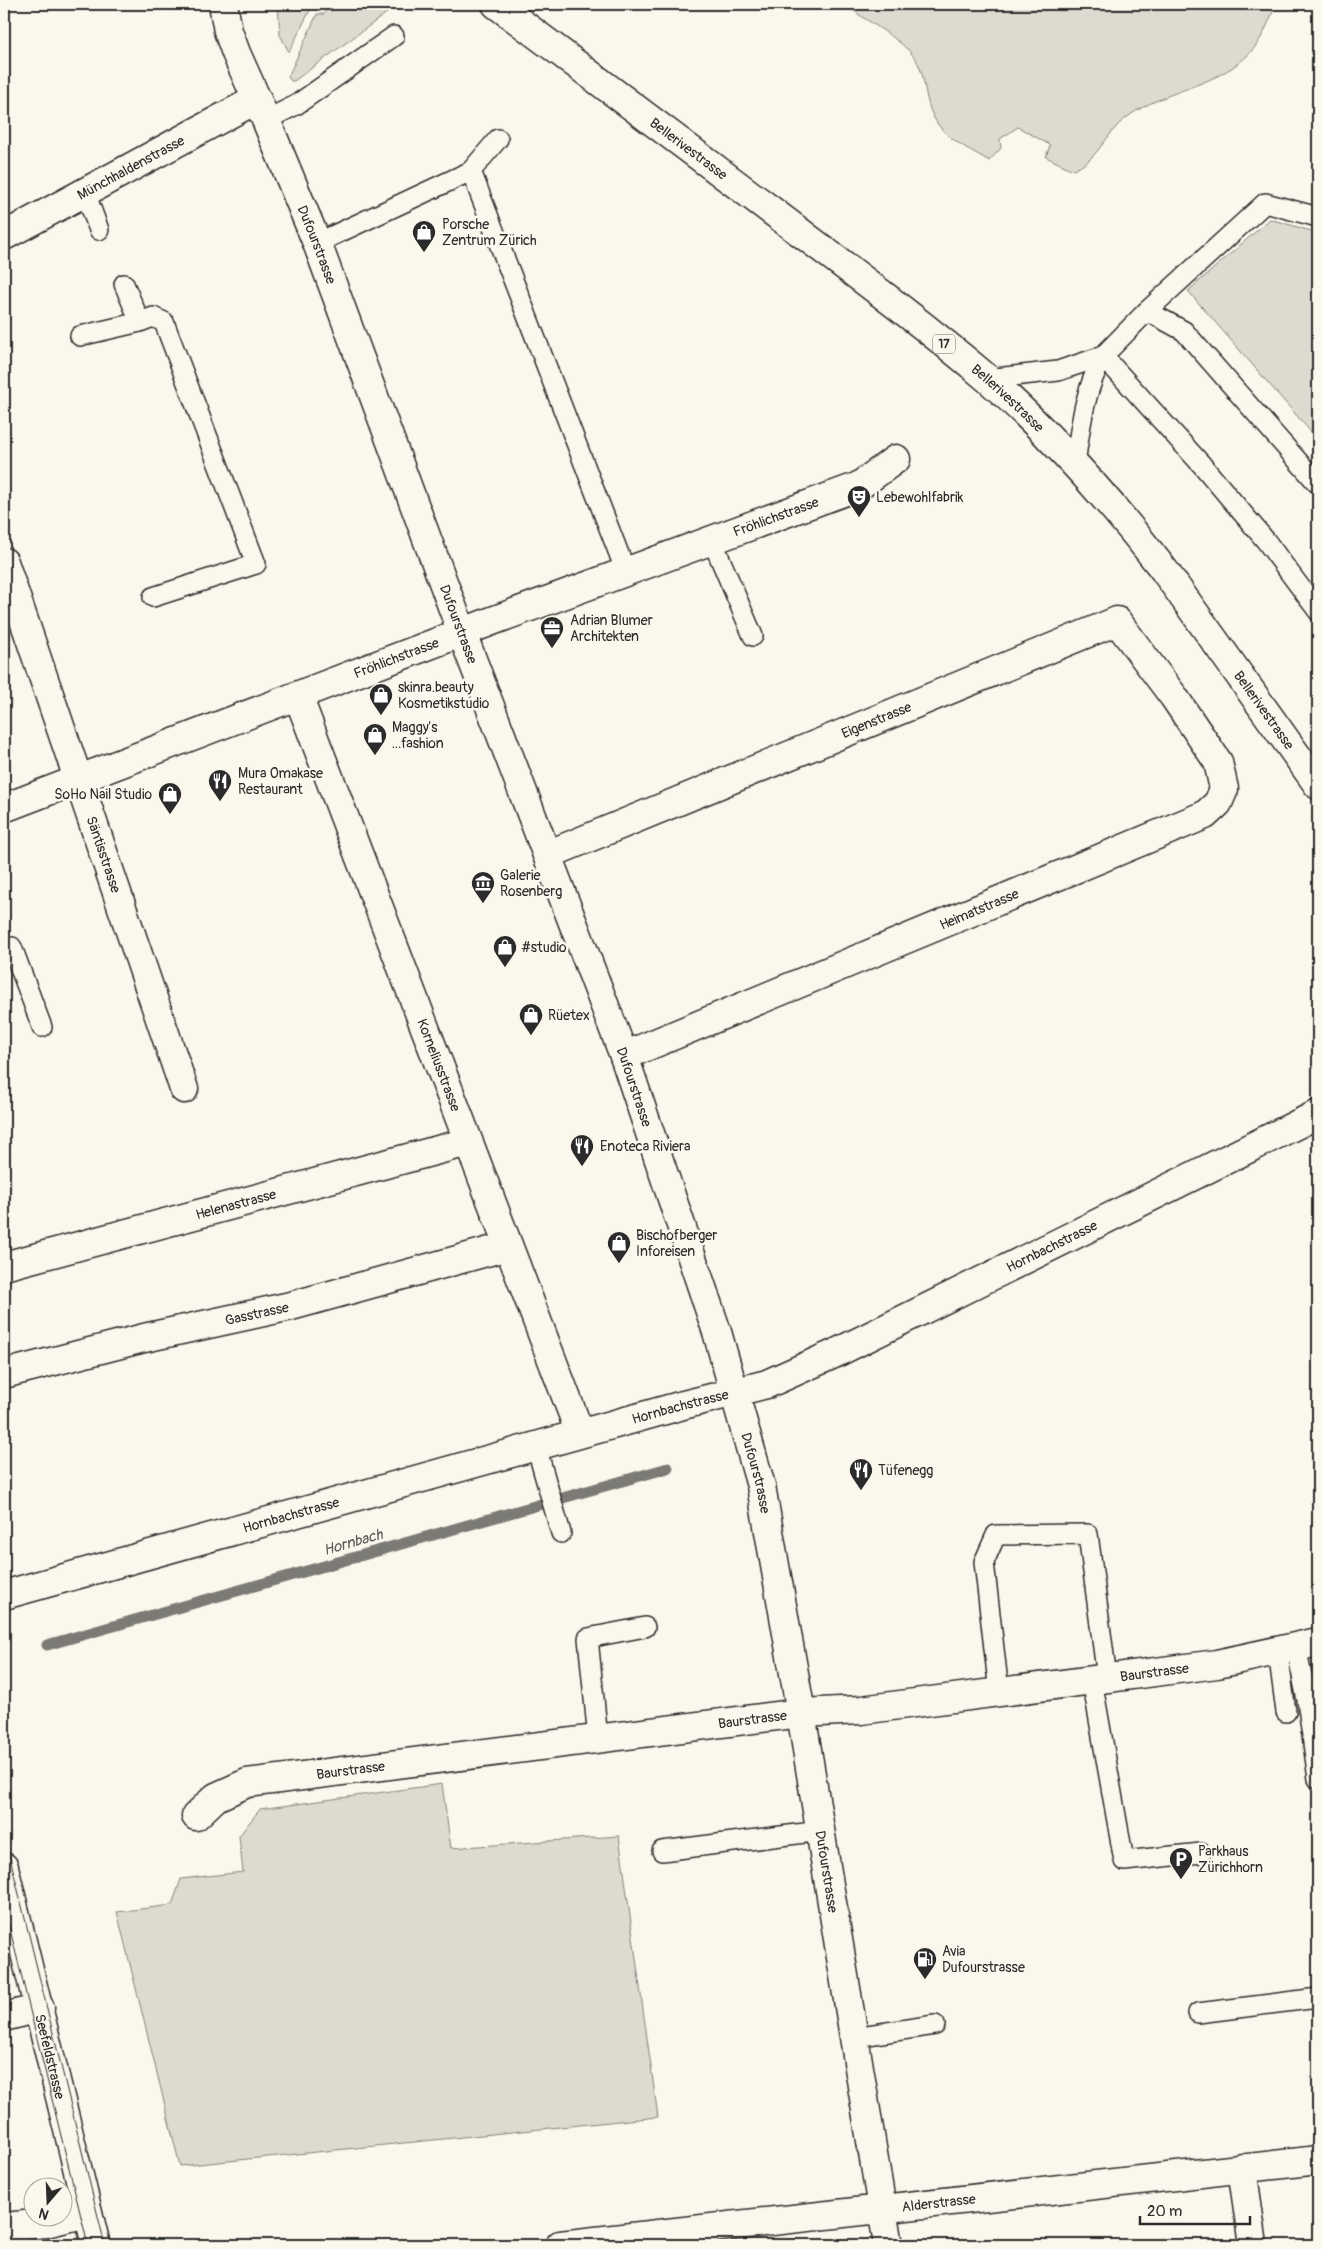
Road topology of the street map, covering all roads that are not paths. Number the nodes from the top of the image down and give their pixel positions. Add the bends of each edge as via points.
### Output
1 (223, 4) edge
2 (496, 4) edge
3 (394, 36) dead end
4 (262, 110) junction
5 (498, 139) dead end
6 (471, 171) junction
7 (85, 192) junction
8 (1318, 217) edge
9 (99, 230) dead end
10 (4, 236) edge
11 (317, 243) junction
12 (124, 284) dead end
13 (1147, 311) junction
14 (140, 322) junction
15 (80, 336) dead end
16 (1103, 356) junction
17 (987, 379) junction
18 (896, 459) dead end
19 (1075, 464) junction
20 (1318, 484) edge
21 (712, 540) junction
22 (4, 562) edge
23 (626, 572) junction
24 (153, 597) dead end
25 (1318, 611) edge
26 (462, 633) junction
27 (753, 636) dead end
28 (298, 696) junction
29 (1174, 697) joint
30 (80, 780) junction
31 (1318, 785) edge
32 (4, 808) edge
33 (546, 855) junction
34 (4, 950) edge
35 (42, 1027) dead end
36 (624, 1056) junction
37 (184, 1089) dead end
38 (1318, 1114) edge
39 (468, 1142) junction
40 (508, 1246) junction
41 (4, 1266) edge
42 (4, 1374) edge
43 (734, 1393) junction
44 (580, 1433) junction
45 (536, 1446) junction
46 (558, 1524) dead end
47 (4, 1595) edge
48 (645, 1627) dead end
49 (1298, 1646) edge
50 (1100, 1679) junction
51 (999, 1692) junction
52 (1286, 1712) dead end
53 (801, 1713) junction
54 (598, 1739) junction
55 (1318, 1779) edge
56 (196, 1816) dead end
57 (821, 1832) junction
58 (662, 1851) dead end
59 (1201, 1853) dead end
60 (4, 1867) edge
61 (1318, 1998) edge
62 (40, 2008) junction
63 (1198, 2013) dead end
64 (4, 2017) edge
65 (935, 2025) dead end
66 (854, 2037) junction
67 (1318, 2160) edge
68 (1242, 2168) junction
69 (883, 2208) junction
70 (88, 2213) junction
71 (4, 2227) edge
72 (96, 2245) edge
73 (560, 2245) edge
74 (888, 2245) edge
75 (1252, 2245) edge

1 - 4 street, Dufourstrasse via 236,53
2 - 17 street, Bellerivestrasse / 17 via 859,277
3 - 4 lane via 296,106
4 - 7 street, Münchhaldenstrasse
4 - 11 street, Dufourstrasse
5 - 6 lane
6 - 11 lane
6 - 23 lane
7 - 9 lane
7 - 10 street, Münchhaldenstrasse
8 - 13 lane via 1265,203
11 - 26 street, Dufourstrasse
12 - 14 lane
13 - 16 lane
13 - 20 lane via 1184,331
14 - 15 lane
14 - 24 lane via 153,316 164,322 256,564
16 - 17 lane via 1058,370
16 - 19 lane via 1084,402
16 - 25 lane via 1202,465 1266,541
17 - 19 street, Bellerivestrasse / 17
18 - 21 street, Fröhlichstrasse via 859,486
19 - 31 street, Bellerivestrasse / 17 via 1164,570
21 - 23 street, Fröhlichstrasse
21 - 27 lane
22 - 30 street, Säntisstrasse
23 - 26 street, Fröhlichstrasse
26 - 28 street, Fröhlichstrasse
26 - 33 street, Dufourstrasse
28 - 30 street, Fröhlichstrasse
28 - 39 street, Korneliusstrasse
29 - 33 street, Eigenstrasse via 1117,621
29 - 36 street, Heimatstrasse via 1218,762 1224,789 1218,803 1205,815
30 - 32 street, Fröhlichstrasse
30 - 37 street, Säntisstrasse
33 - 36 street, Dufourstrasse
34 - 35 lane via 12,947
36 - 43 street, Dufourstrasse via 717,1332
38 - 43 street, Hornbachstrasse via 797,1372
39 - 40 street, Korneliusstrasse
39 - 41 street, Helenastrasse
40 - 42 street, Gasstrasse via 291,1306 144,1338
40 - 44 street, Korneliusstrasse
43 - 44 street, Hornbachstrasse
43 - 53 street, Dufourstrasse via 761,1486
44 - 45 street, Hornbachstrasse
45 - 46 lane
45 - 47 street, Hornbachstrasse
48 - 54 lane via 588,1638
49 - 50 street, Baurstrasse via 1217,1664
49 - 52 lane
49 - 55 lane
50 - 51 street, Baurstrasse
50 - 51 lane via 1088,1534 996,1535 984,1562
50 - 59 lane via 1124,1861
51 - 53 street, Baurstrasse via 862,1710
53 - 54 street, Baurstrasse
53 - 57 street, Dufourstrasse
54 - 56 street, Baurstrasse via 247,1784 216,1797
57 - 58 lane
57 - 66 street, Dufourstrasse
60 - 62 street, Seefeldstrasse
61 - 63 lane
62 - 64 street
62 - 70 street, Seefeldstrasse
65 - 66 lane
66 - 69 street, Dufourstrasse
67 - 68 street, Alderstrasse
68 - 69 street, Alderstrasse
68 - 75 street
69 - 73 street, Alderstrasse
69 - 74 street, Dufourstrasse
70 - 71 street via 46,2223
70 - 72 street, Seefeldstrasse

